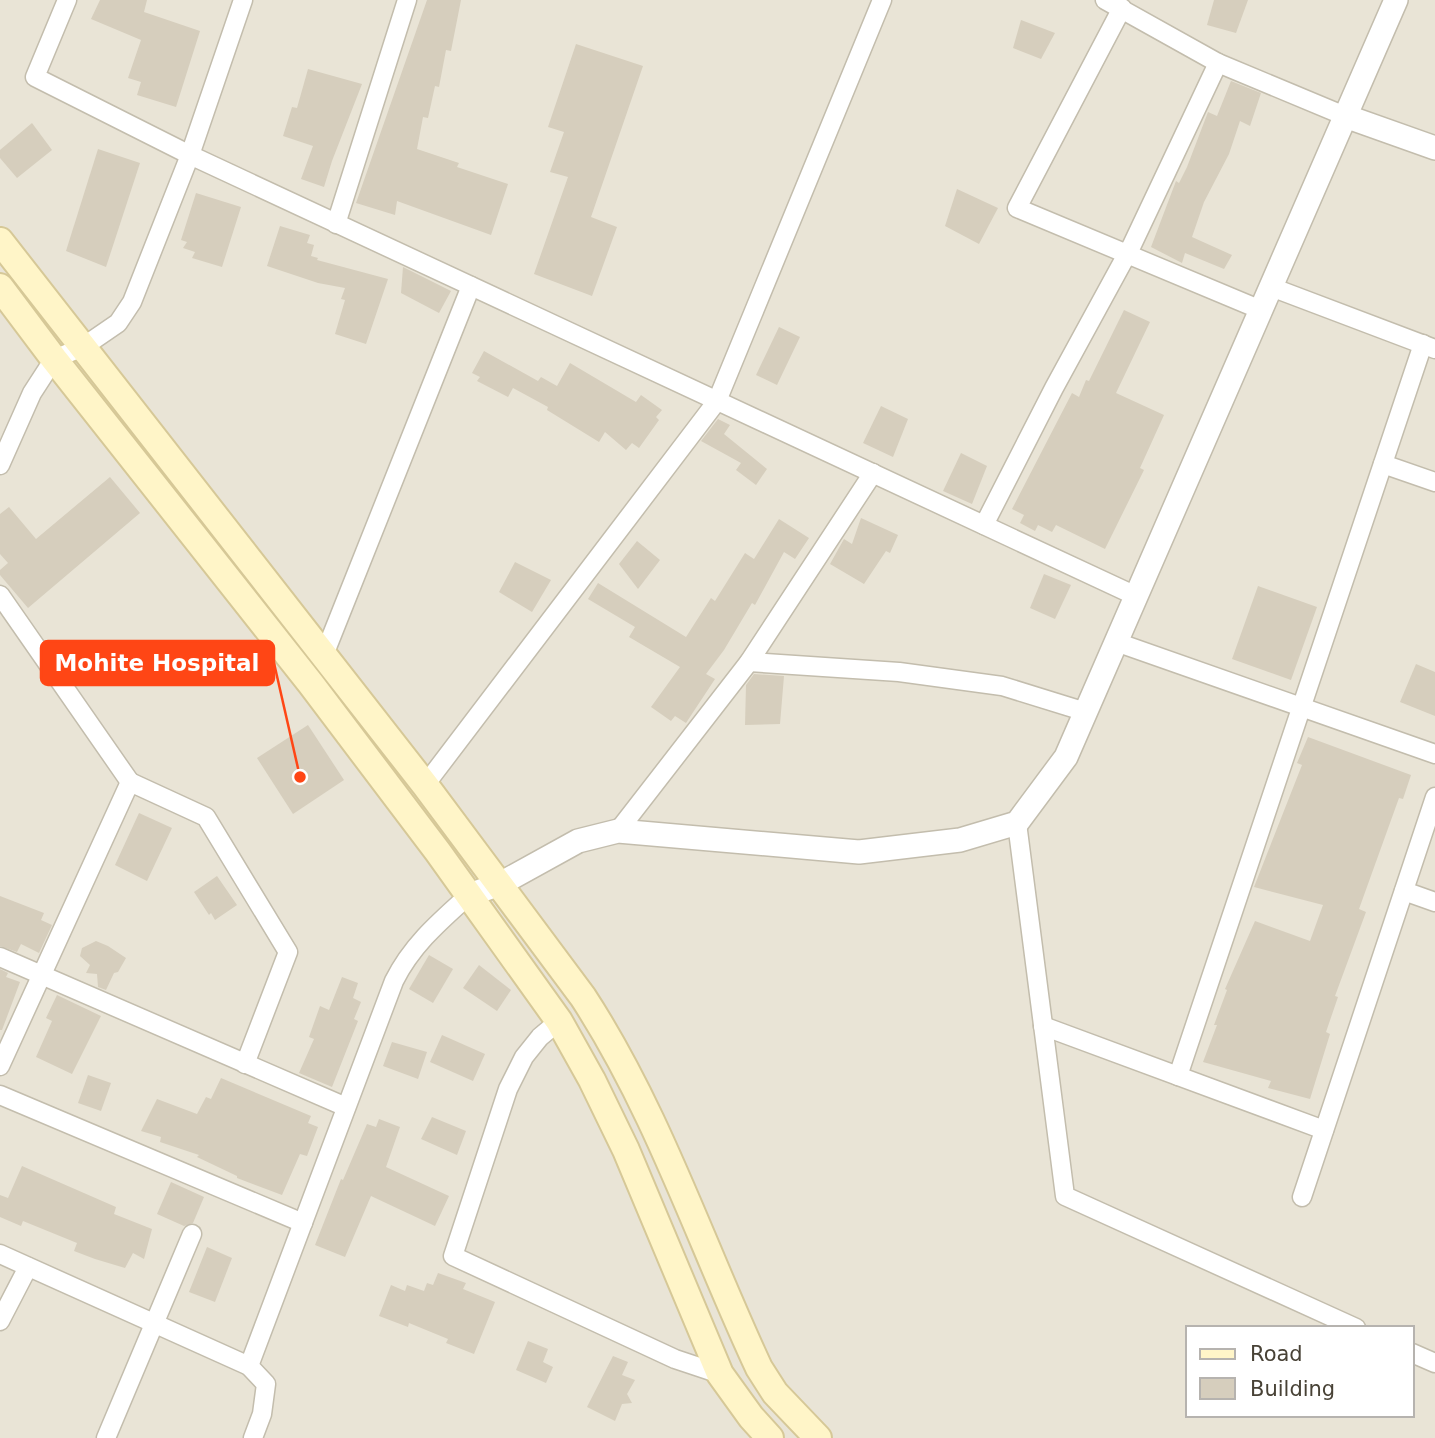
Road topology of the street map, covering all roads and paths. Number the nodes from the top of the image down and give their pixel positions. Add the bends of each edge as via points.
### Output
1 (67, 0) edge
2 (243, 0) edge
3 (407, 0) edge
4 (882, 0) edge
5 (1396, 0) edge
6 (1114, 4) edge
7 (1218, 62) junction
8 (1345, 116) junction
9 (1435, 148) edge
10 (190, 155) junction
11 (336, 224) junction
12 (0, 241) edge
13 (1127, 254) junction
14 (471, 286) junction
15 (0, 287) edge
16 (1271, 287) junction
17 (1261, 310) junction
18 (1429, 346) edge
19 (83, 347) junction
20 (54, 359) junction
21 (717, 401) junction
22 (1383, 464) junction
23 (0, 466) edge
24 (873, 473) junction
25 (1435, 482) edge
26 (984, 525) junction
27 (0, 595) edge
28 (1136, 596) junction
29 (1116, 642) junction
30 (324, 655) junction
31 (749, 662) junction
32 (1301, 707) junction
33 (1086, 712) junction
34 (1435, 754) edge
35 (130, 782) junction
36 (425, 785) junction
37 (1435, 797) edge
38 (1017, 823) junction
39 (618, 831) junction
40 (500, 884) junction
41 (1404, 891) junction
42 (469, 895) junction
43 (1435, 902) edge
44 (0, 957) edge
45 (41, 975) junction
46 (559, 1021) junction
47 (1043, 1026) junction
48 (245, 1064) junction
49 (0, 1066) edge
50 (1178, 1076) junction
51 (0, 1095) edge
52 (346, 1107) junction
53 (1324, 1130) junction
54 (1302, 1197) dead end
55 (303, 1223) junction
56 (192, 1234) dead end
57 (0, 1254) edge
58 (28, 1267) junction
59 (0, 1321) edge
60 (156, 1324) junction
61 (1352, 1326) edge
62 (1414, 1354) edge
63 (1435, 1363) edge
64 (249, 1366) junction
65 (720, 1374) junction
66 (106, 1438) edge
67 (253, 1438) edge
68 (770, 1438) edge
69 (818, 1438) edge

1 - 10 street via 35,77
2 - 10 street
3 - 11 street
4 - 21 street
5 - 8 street
6 - 7 street
6 - 13 street via 1017,208
7 - 8 street
7 - 13 street
8 - 9 street
8 - 16 street
10 - 11 street
10 - 19 street via 132,302 118,323
11 - 14 street
12 - 19 main road
13 - 17 street
13 - 26 street
14 - 21 street
14 - 30 street
15 - 20 main road
16 - 17 street
16 - 18 street
17 - 28 street
18 - 22 street
19 - 20 street
19 - 30 main road
20 - 23 street via 32,393
20 - 42 main road via 318,694
21 - 24 street
21 - 36 street
22 - 25 street
22 - 32 street
24 - 26 street
24 - 31 street
26 - 28 street
27 - 35 street
28 - 29 street
29 - 32 street
29 - 33 street
30 - 36 main road
31 - 33 street via 899,672 1002,686
31 - 39 street
32 - 34 street
32 - 50 street
33 - 38 street via 1066,757
35 - 45 street
35 - 48 street via 206,817 288,952
36 - 40 main road
37 - 41 street
38 - 39 street via 960,840 859,852
38 - 47 street
39 - 40 street via 578,841
40 - 42 street
40 - 69 main road via 605,1030 643,1103 759,1368 775,1393
41 - 43 street
41 - 53 street
42 - 46 main road
42 - 52 street via 421,938 405,959
44 - 45 street
45 - 48 street
45 - 49 street
46 - 65 main road via 626,1150
46 - 65 street via 524,1057 508,1089 453,1256 676,1359
47 - 50 street
47 - 61 street via 1065,1196
48 - 52 street
50 - 53 street
51 - 55 street
52 - 55 street
53 - 54 street
55 - 64 street
56 - 60 street
57 - 58 street
58 - 59 street
58 - 60 street
60 - 64 street
60 - 66 street
62 - 63 street
64 - 67 street via 266,1384
65 - 68 main road

